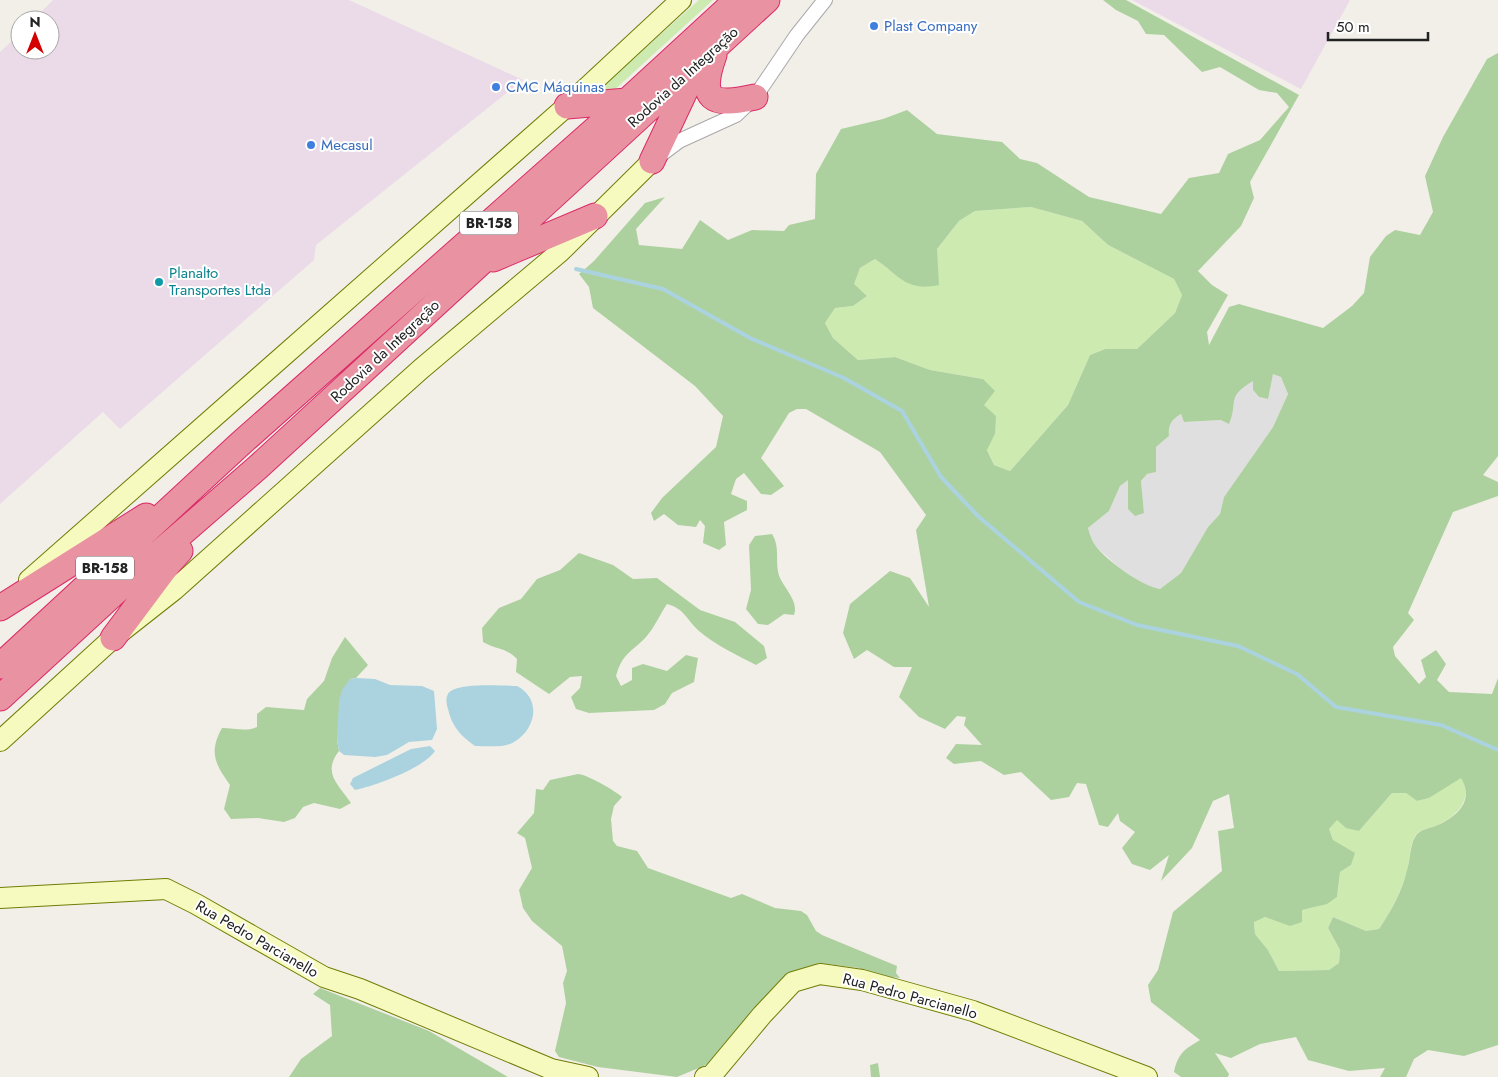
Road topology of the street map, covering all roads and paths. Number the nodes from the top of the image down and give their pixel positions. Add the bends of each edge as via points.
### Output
1 (681, 0) edge
2 (737, 0) edge
3 (767, 0) edge
4 (825, 0) edge
5 (708, 53) junction
6 (755, 97) junction
7 (627, 101) junction
8 (567, 106) junction
9 (652, 160) junction
10 (595, 216) junction
11 (477, 266) junction
12 (257, 468) junction
13 (210, 472) junction
14 (0, 607) edge
15 (113, 638) junction
16 (0, 666) edge
17 (0, 698) edge
18 (0, 741) edge
19 (0, 898) edge
20 (588, 1077) edge
21 (706, 1077) edge
22 (1147, 1077) edge

1 - 8 main road, BR-158
2 - 7 highway, Rodovia da Integração / BR-158
3 - 5 highway, Rodovia da Integração / BR-158
4 - 6 street, BR-158
5 - 6 highway, BR-158 via 707,91 719,102
5 - 9 highway, BR-158
5 - 11 highway, Rodovia da Integração / BR-158
6 - 9 street, BR-158 via 736,115 679,141
7 - 8 highway
7 - 13 highway, Rodovia da Integração / BR-158
8 - 14 main road, BR-158
9 - 10 main road, BR-158
10 - 11 highway, BR-158
10 - 15 main road, BR-158 via 561,251 421,369 174,590
11 - 12 highway, Rodovia da Integração / BR-158
12 - 15 highway, BR-158 via 168,563
12 - 17 highway, Rodovia da Integração / BR-158
13 - 14 highway, BR-158
13 - 16 highway, Rodovia da Integração / BR-158
15 - 18 main road, BR-158
19 - 20 main road, Rua Pedro Parcianello via 166,889 324,977 551,1069
21 - 22 main road, Rua Pedro Parcianello via 712,1075 792,982 820,974 862,980 973,1011

